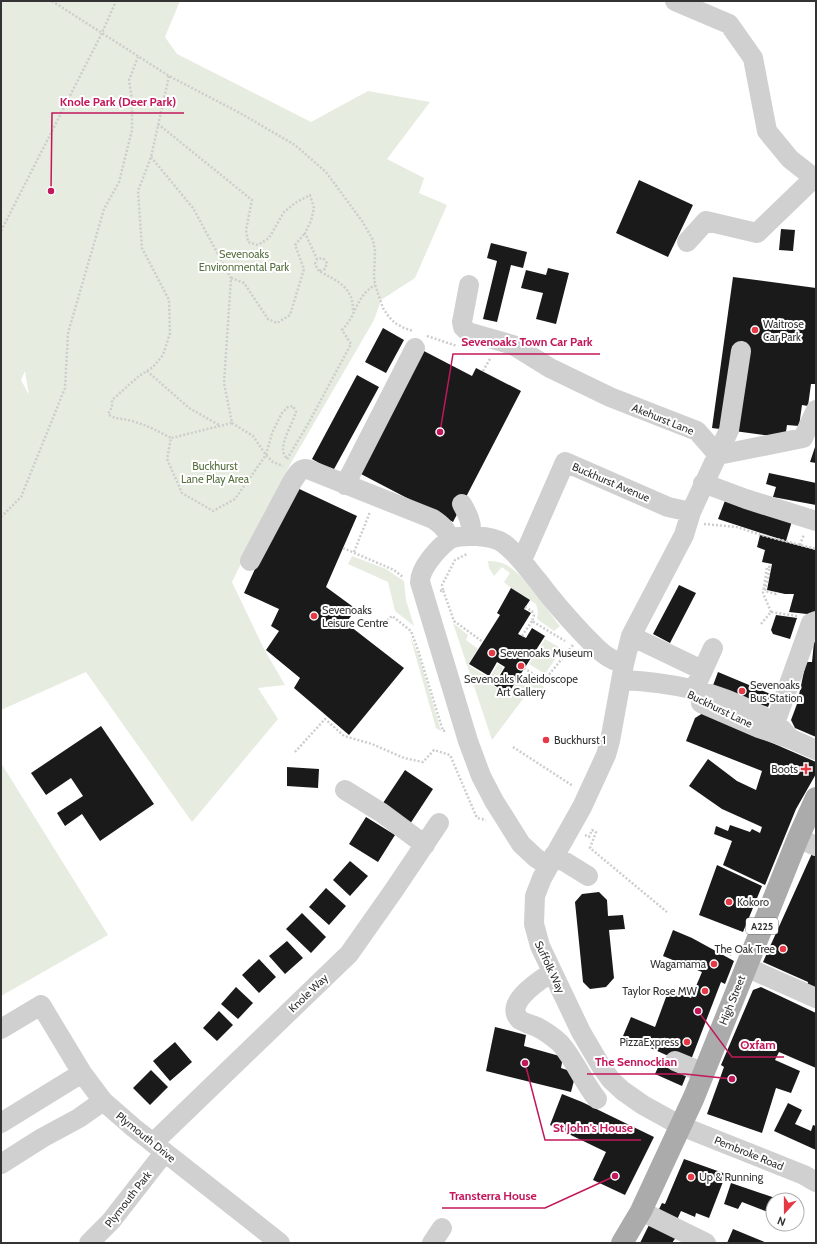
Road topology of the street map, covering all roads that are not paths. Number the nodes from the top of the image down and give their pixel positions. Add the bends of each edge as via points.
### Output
1 (675, 1) edge
2 (815, 179) edge
3 (687, 242) dead end
4 (469, 285) dead end
5 (420, 339) road end
6 (741, 351) dead end
7 (816, 410) edge
8 (718, 455) junction
9 (345, 484) junction
10 (704, 484) junction
11 (462, 504) dead end
12 (689, 517) junction
13 (816, 521) edge
14 (450, 539) junction
15 (470, 544) junction
16 (522, 560) junction
17 (250, 561) dead end
18 (808, 618) edge
19 (631, 636) junction
20 (713, 648) dead end
21 (702, 670) junction
22 (623, 672) junction
23 (687, 688) junction
24 (775, 723) junction
25 (791, 739) junction
26 (816, 750) edge
27 (345, 790) dead end
28 (816, 798) edge
29 (439, 823) dead end
30 (807, 842) edge
31 (425, 845) junction
32 (551, 860) junction
33 (588, 876) dead end
34 (746, 967) junction
35 (552, 972) junction
36 (816, 998) edge
37 (1, 1029) edge
38 (675, 1061) dead end
39 (82, 1072) junction
40 (704, 1073) junction
41 (598, 1099) dead end
42 (103, 1102) junction
43 (1, 1123) edge
44 (681, 1126) junction
45 (158, 1148) junction
46 (1, 1164) edge
47 (816, 1182) edge
48 (640, 1211) junction
49 (89, 1243) edge
50 (280, 1243) edge
51 (622, 1243) edge
52 (706, 1243) edge

1 - 2 street via 729,24 753,58 767,131 790,159
2 - 3 street via 757,233 706,221
4 - 8 street, Akehurst Lane via 462,322 468,332 513,345 550,368 610,397 697,431
5 - 9 street
6 - 8 street via 729,430
7 - 8 street via 803,438
8 - 10 street
9 - 14 street via 442,524
9 - 17 street via 306,469 300,470
10 - 12 street
10 - 13 street
11 - 15 street via 471,527
12 - 16 street, Buckhurst Avenue via 565,462
12 - 19 street via 680,543
14 - 15 street, Buckhurst Lane
14 - 32 street via 423,569 420,582 472,754 501,813 521,844 536,858
15 - 16 street, Buckhurst Lane via 492,539 500,542
16 - 22 street, Buckhurst Lane via 569,619 578,639 614,661
18 - 24 street via 811,623
19 - 21 street
19 - 22 street
20 - 21 street
21 - 23 street
22 - 23 street, Buckhurst Lane
22 - 32 street, Suffolk Way via 610,742 593,783
23 - 24 street via 740,704
23 - 25 street, Buckhurst Lane via 688,696 732,717
24 - 25 street
25 - 26 street, Buckhurst Lane
27 - 31 street via 382,813
28 - 30 main road, High Street / A225
29 - 31 street, Knole Way
30 - 34 main road, High Street / A225
31 - 45 street, Knole Way via 349,954
32 - 33 street
32 - 35 street, Suffolk Way via 535,896 533,915 536,935
34 - 36 street
34 - 40 main road, High Street / A225
35 - 41 street via 523,994 517,1013 521,1020 546,1032 558,1042
35 - 44 street, Suffolk Way via 580,1032 611,1080 632,1098
37 - 39 street, Plymouth Drive via 41,1005
38 - 40 street
39 - 42 street, Plymouth Drive
39 - 43 street
40 - 44 main road, High Street / A225
42 - 45 street, Plymouth Drive
42 - 46 street
44 - 47 street, Pembroke Road
44 - 48 main road, High Street / A225
45 - 49 street, Plymouth Park via 111,1221
45 - 50 street, Plymouth Drive
48 - 51 main road, High Street / A225
48 - 52 street

